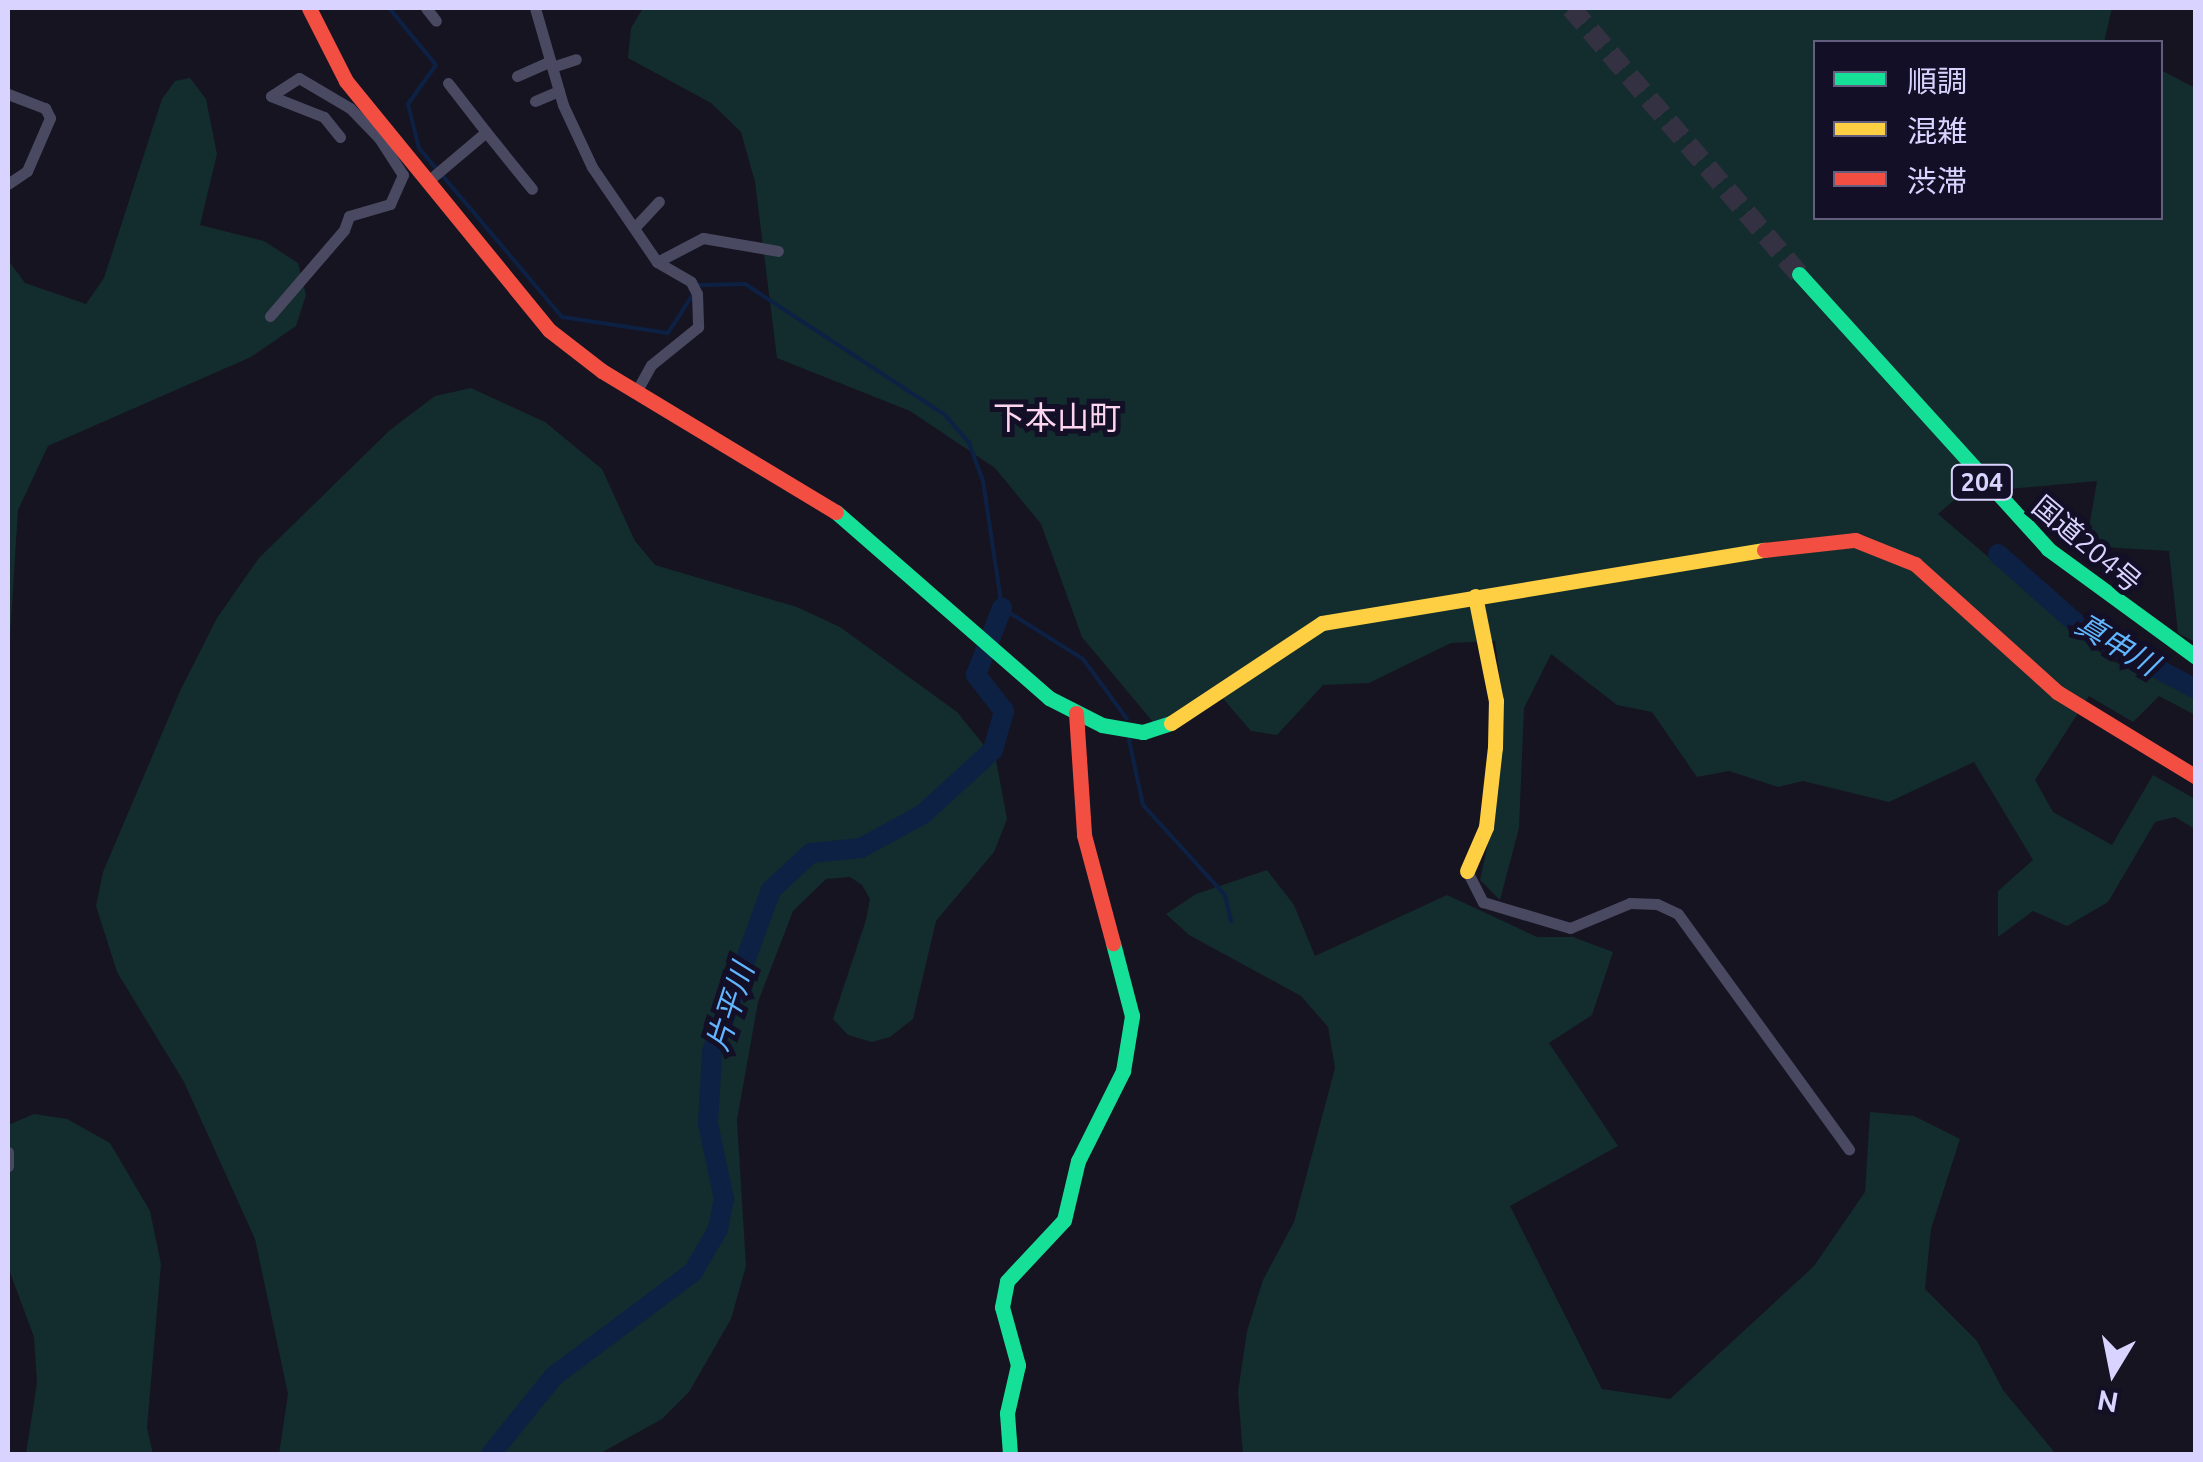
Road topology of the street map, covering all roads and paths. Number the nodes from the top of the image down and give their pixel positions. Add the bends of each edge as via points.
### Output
1 (309, 8) edge
2 (426, 8) edge
3 (535, 8) edge
4 (436, 22) dead end
5 (576, 59) dead end
6 (551, 64) junction
7 (517, 76) dead end
8 (448, 83) dead end
9 (559, 91) junction
10 (8, 94) edge
11 (535, 101) dead end
12 (486, 132) junction
13 (384, 135) junction
14 (340, 137) dead end
15 (430, 178) junction
16 (8, 184) edge
17 (532, 189) dead end
18 (658, 201) dead end
19 (634, 227) junction
20 (778, 251) dead end
21 (656, 262) junction
22 (1800, 274) tunnel mouth
23 (270, 316) dead end
24 (637, 390) junction
25 (1475, 596) junction
26 (2196, 657) edge
27 (1076, 714) junction
28 (2196, 777) edge
29 (1467, 871) joint
30 (1850, 1148) dead end
31 (8, 1152) edge
32 (8, 1166) edge
33 (1010, 1454) edge

1 - 13 main road via 346,81
2 - 4 street
3 - 6 street
5 - 6 street
6 - 7 street
6 - 9 street
8 - 12 street
9 - 11 street
9 - 19 street via 592,166
10 - 16 street via 45,108 50,118 28,171
12 - 15 street
12 - 17 street
13 - 14 street via 299,78 271,96 324,117
13 - 15 main road
13 - 23 street via 404,175 390,204 349,216
15 - 24 main road via 549,330
18 - 19 street
19 - 21 street
20 - 21 street via 703,238
21 - 24 street via 694,288 698,327 651,365
22 - 26 main road, 国道204号 / 204 via 2036,537
24 - 27 main road via 818,495
25 - 27 main road via 1322,623 1165,728 1143,732
25 - 28 main road via 1817,540 1888,548 1932,576 2057,692
25 - 29 main road via 1496,701 1495,747 1486,827
27 - 33 main road via 1084,835 1132,1016 1123,1070 1078,1161 1064,1220 1006,1282 1002,1307 1018,1364 1007,1413
29 - 30 street via 1483,902 1570,928 1630,902 1678,914
31 - 32 street

